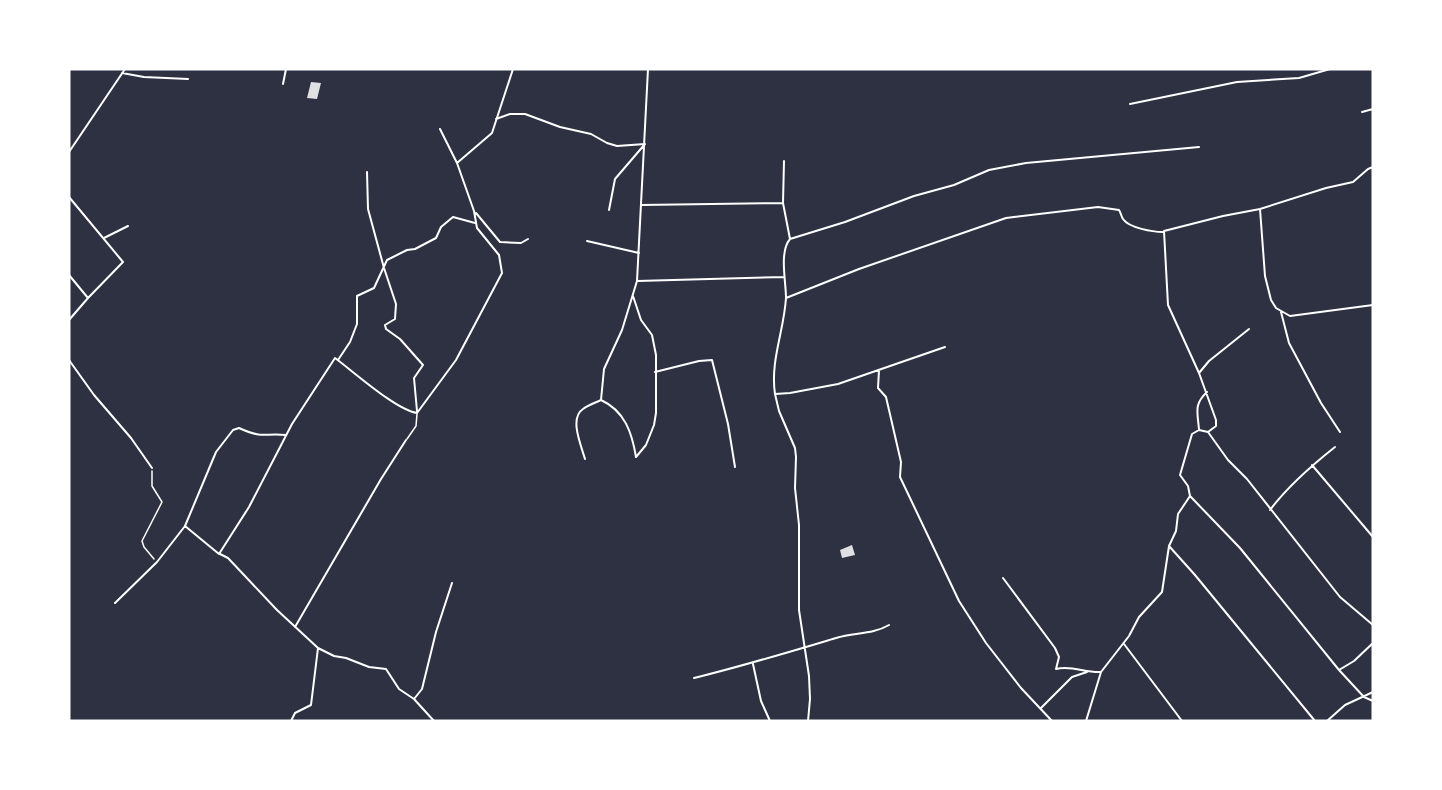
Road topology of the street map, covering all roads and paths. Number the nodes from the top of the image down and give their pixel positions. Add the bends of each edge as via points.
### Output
1 (125, 69) edge
2 (286, 69) edge
3 (513, 69) edge
4 (648, 69) edge
5 (1330, 69) edge
6 (122, 73) junction
7 (188, 79) dead end
8 (283, 84) dead end
9 (1130, 104) dead end
10 (1373, 109) edge
11 (1362, 112) dead end
12 (496, 119) junction
13 (440, 129) dead end
14 (645, 144) junction
15 (1198, 147) dead end
16 (69, 152) edge
17 (784, 161) dead end
18 (457, 163) junction
19 (1373, 167) edge
20 (367, 172) dead end
21 (69, 197) edge
22 (783, 203) junction
23 (641, 205) junction
24 (1260, 209) junction
25 (609, 210) dead end
26 (474, 211) junction
27 (477, 224) junction
28 (128, 226) dead end
29 (1164, 231) junction
30 (104, 238) junction
31 (528, 239) dead end
32 (790, 239) junction
33 (587, 241) dead end
34 (639, 253) junction
35 (384, 268) junction
36 (69, 275) edge
37 (784, 277) junction
38 (637, 281) junction
39 (633, 296) junction
40 (88, 298) junction
41 (786, 298) junction
42 (1373, 305) edge
43 (1281, 312) junction
44 (69, 320) edge
45 (1249, 329) dead end
46 (945, 347) dead end
47 (69, 360) edge
48 (338, 360) junction
49 (879, 368) junction
50 (655, 372) junction
51 (1199, 373) junction
52 (1207, 392) junction
53 (775, 394) junction
54 (601, 400) junction
55 (417, 413) junction
56 (1199, 430) junction
57 (1208, 432) junction
58 (1340, 432) dead end
59 (286, 435) junction
60 (406, 440) joint
61 (1335, 447) dead end
62 (585, 459) dead end
63 (1312, 465) junction
64 (735, 466) dead end
65 (152, 468) joint
66 (1190, 496) junction
67 (1269, 510) junction
68 (186, 526) junction
69 (1373, 537) edge
70 (1169, 546) junction
71 (219, 554) junction
72 (157, 562) junction
73 (1003, 578) dead end
74 (452, 583) dead end
75 (115, 603) dead end
76 (889, 625) dead end
77 (1373, 625) edge
78 (295, 627) junction
79 (1124, 643) junction
80 (1373, 643) edge
81 (318, 648) junction
82 (804, 649) junction
83 (753, 664) junction
84 (1339, 670) junction
85 (1088, 672) junction
86 (1101, 672) junction
87 (694, 678) dead end
88 (1373, 692) edge
89 (1364, 697) junction
90 (414, 699) junction
91 (1373, 701) edge
92 (1041, 708) junction
93 (291, 721) edge
94 (434, 721) edge
95 (770, 721) edge
96 (808, 721) edge
97 (1052, 721) edge
98 (1086, 721) edge
99 (1182, 721) edge
100 (1315, 721) edge
101 (1327, 721) edge

1 - 6 street
2 - 8 street
3 - 12 street
4 - 14 street
5 - 9 street via 1299,78 1237,82
6 - 7 street
6 - 16 street
10 - 11 street
12 - 14 street via 525,114 617,146
12 - 18 street via 492,133
13 - 18 street
14 - 23 street
14 - 25 street via 615,179
15 - 32 street via 989,170
17 - 22 street
18 - 26 street
19 - 24 street via 1353,182
20 - 35 street via 368,209
21 - 30 street
22 - 23 street
22 - 32 street
23 - 34 street
24 - 29 street
24 - 43 street via 1265,276 1273,304
26 - 27 street
26 - 31 street via 500,242 521,243
27 - 35 street via 453,217 441,227 436,238 387,260
27 - 55 street via 499,255 502,273 456,360
28 - 30 street
29 - 41 street via 1152,232 1128,224 1119,210 1098,207 1005,218
29 - 51 street via 1168,305
30 - 40 street via 123,262
32 - 37 street via 786,244
33 - 34 street
34 - 38 street
35 - 48 street via 374,288 357,296 357,324
35 - 55 street via 396,304 395,319 386,329 423,365 414,378
36 - 40 street
37 - 38 street
37 - 41 street
38 - 39 street
39 - 50 street via 640,320 652,335
39 - 54 street via 604,369
40 - 44 street
41 - 53 street via 773,378
42 - 43 street via 1290,316
43 - 58 street via 1289,343
45 - 51 street
46 - 49 street
47 - 65 street
48 - 55 street via 390,399
48 - 59 street via 335,358
49 - 53 street via 838,384
49 - 92 street via 878,388 886,397 904,487 959,601 997,658
50 - 54 street via 654,425 636,458 631,430 610,404
50 - 64 street via 712,360
51 - 52 street
52 - 56 street via 1197,406
52 - 57 street via 1216,420 1216,426
53 - 82 street via 778,411 795,448 799,610
54 - 62 street via 581,410 577,418
55 - 60 lane via 416,426
56 - 57 street
56 - 66 street via 1192,434 1180,475
57 - 67 street
59 - 68 street via 233,430 216,452
59 - 71 street via 249,507
60 - 78 street
61 - 63 street
63 - 67 street
63 - 69 street
65 - 72 path via 152,486 162,502 142,541
66 - 70 street via 1178,514
66 - 84 street via 1240,549
67 - 77 street via 1340,597
68 - 71 street
68 - 72 street
70 - 79 street via 1162,592 1139,617
70 - 100 street
71 - 78 street via 228,558
72 - 75 street
73 - 85 street via 1054,648 1059,657 1056,669 1067,667
74 - 90 street via 422,689
76 - 82 street via 879,631 851,634
78 - 81 street
79 - 86 street
79 - 99 street
80 - 84 street
81 - 90 street via 369,667 386,669 399,689
81 - 93 street via 313,700 295,713
82 - 83 street
82 - 96 street via 810,699
83 - 87 street
83 - 95 street
84 - 89 street
85 - 86 street
85 - 92 street via 1072,677
86 - 98 street
88 - 89 street
89 - 91 street
89 - 101 street via 1345,705
90 - 94 street
92 - 97 street

